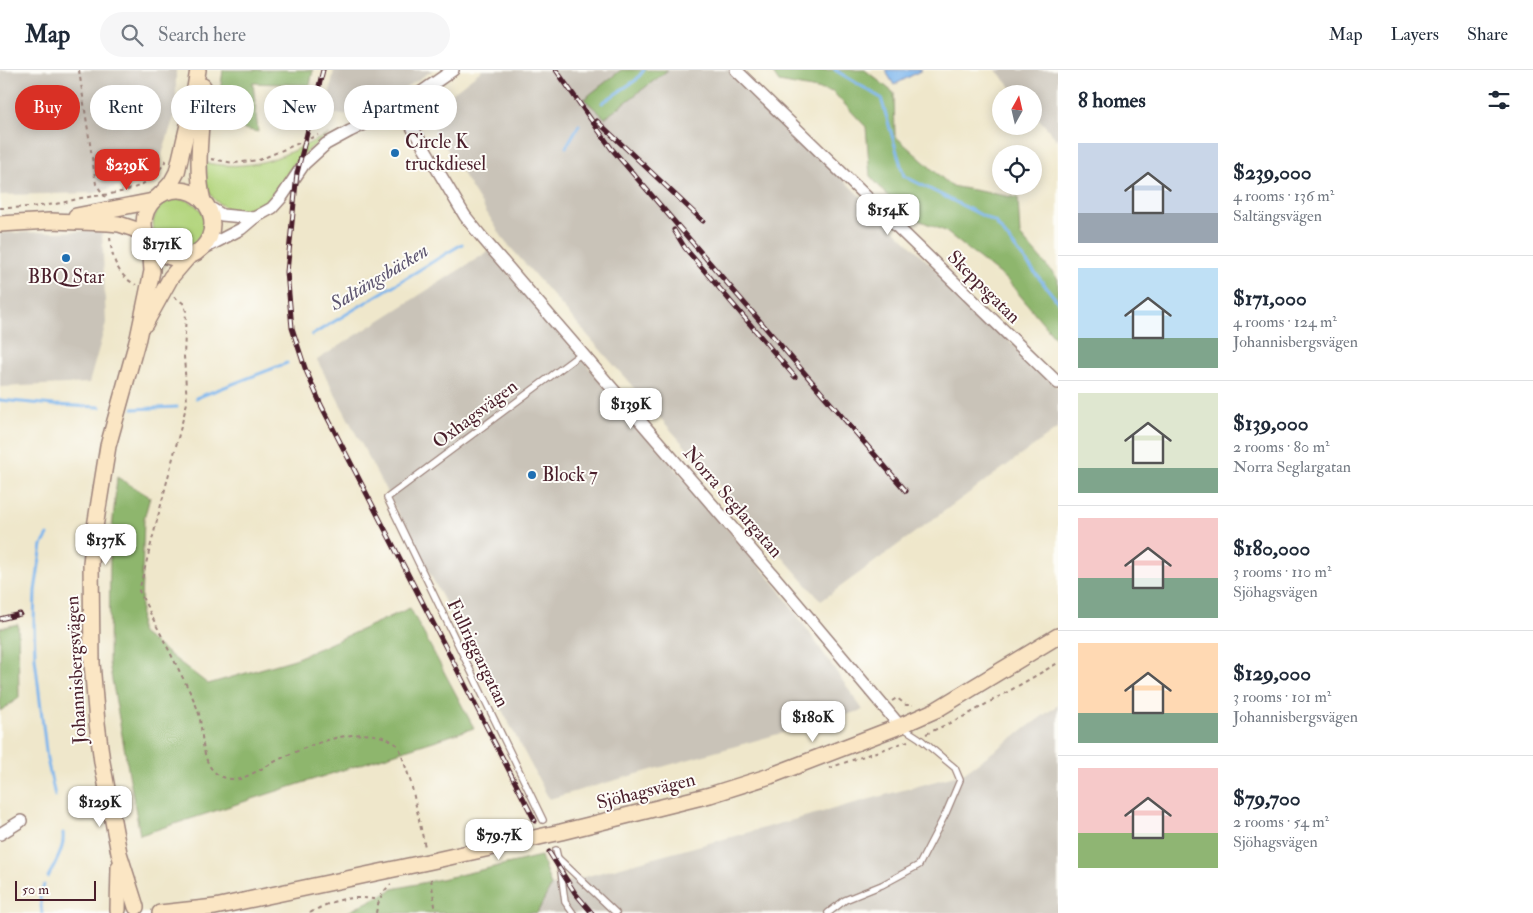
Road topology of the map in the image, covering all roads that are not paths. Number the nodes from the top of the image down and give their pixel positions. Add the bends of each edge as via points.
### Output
1 (198, 70) edge
2 (203, 70) edge
3 (453, 70) edge
4 (736, 70) edge
5 (432, 85) edge
6 (352, 130) edge
7 (414, 130) edge
8 (156, 199) junction
9 (205, 204) junction
10 (254, 218) junction
11 (50, 221) junction
12 (0, 223) edge
13 (149, 241) junction
14 (193, 254) junction
15 (138, 338) junction
16 (582, 353) junction
17 (1058, 383) edge
18 (387, 498) joint
19 (1058, 636) edge
20 (900, 726) junction
21 (543, 820) dead end
22 (21, 821) dead end
23 (0, 834) edge
24 (556, 850) dead end
25 (119, 853) junction
26 (558, 858) junction
27 (140, 910) edge
28 (208, 910) edge
29 (116, 911) edge
30 (160, 913) edge
31 (573, 913) edge
32 (616, 913) edge
33 (828, 913) edge

1 - 8 main road via 177,172
2 - 9 main road via 199,186
3 - 5 street
4 - 17 street, Skeppsgatan
6 - 10 street via 326,144 304,164 272,208
7 - 16 street, Norra Seglargatan via 465,216
8 - 9 main road via 166,192 180,190 197,196
8 - 11 main road
8 - 13 main road via 145,216
9 - 10 street via 222,215
9 - 14 main road via 212,220 211,230 207,242
10 - 14 street via 241,229
11 - 12 main road
11 - 13 main road via 119,224 134,229
13 - 14 main road via 166,255 178,258
13 - 15 main road, Johannisbergsvägen via 152,271
14 - 15 main road, Johannisbergsvägen via 171,277
15 - 25 main road, Johannisbergsvägen via 118,405 103,473 91,563 96,723
16 - 18 lane, Oxhagsvägen
16 - 20 street, Norra Seglargatan
18 - 21 lane, Fullriggargatan
19 - 20 main road, Sjöhagsvägen via 954,700
20 - 28 main road, Sjöhagsvägen via 710,796
20 - 33 lane via 955,768 960,780 919,864 882,885 845,900
22 - 23 street
24 - 26 lane
25 - 27 main road, Johannisbergsvägen
25 - 29 main road, Johannisbergsvägen
26 - 31 lane via 565,902
26 - 32 lane
27 - 29 main road via 126,906
28 - 30 main road, Sjöhagsvägen

